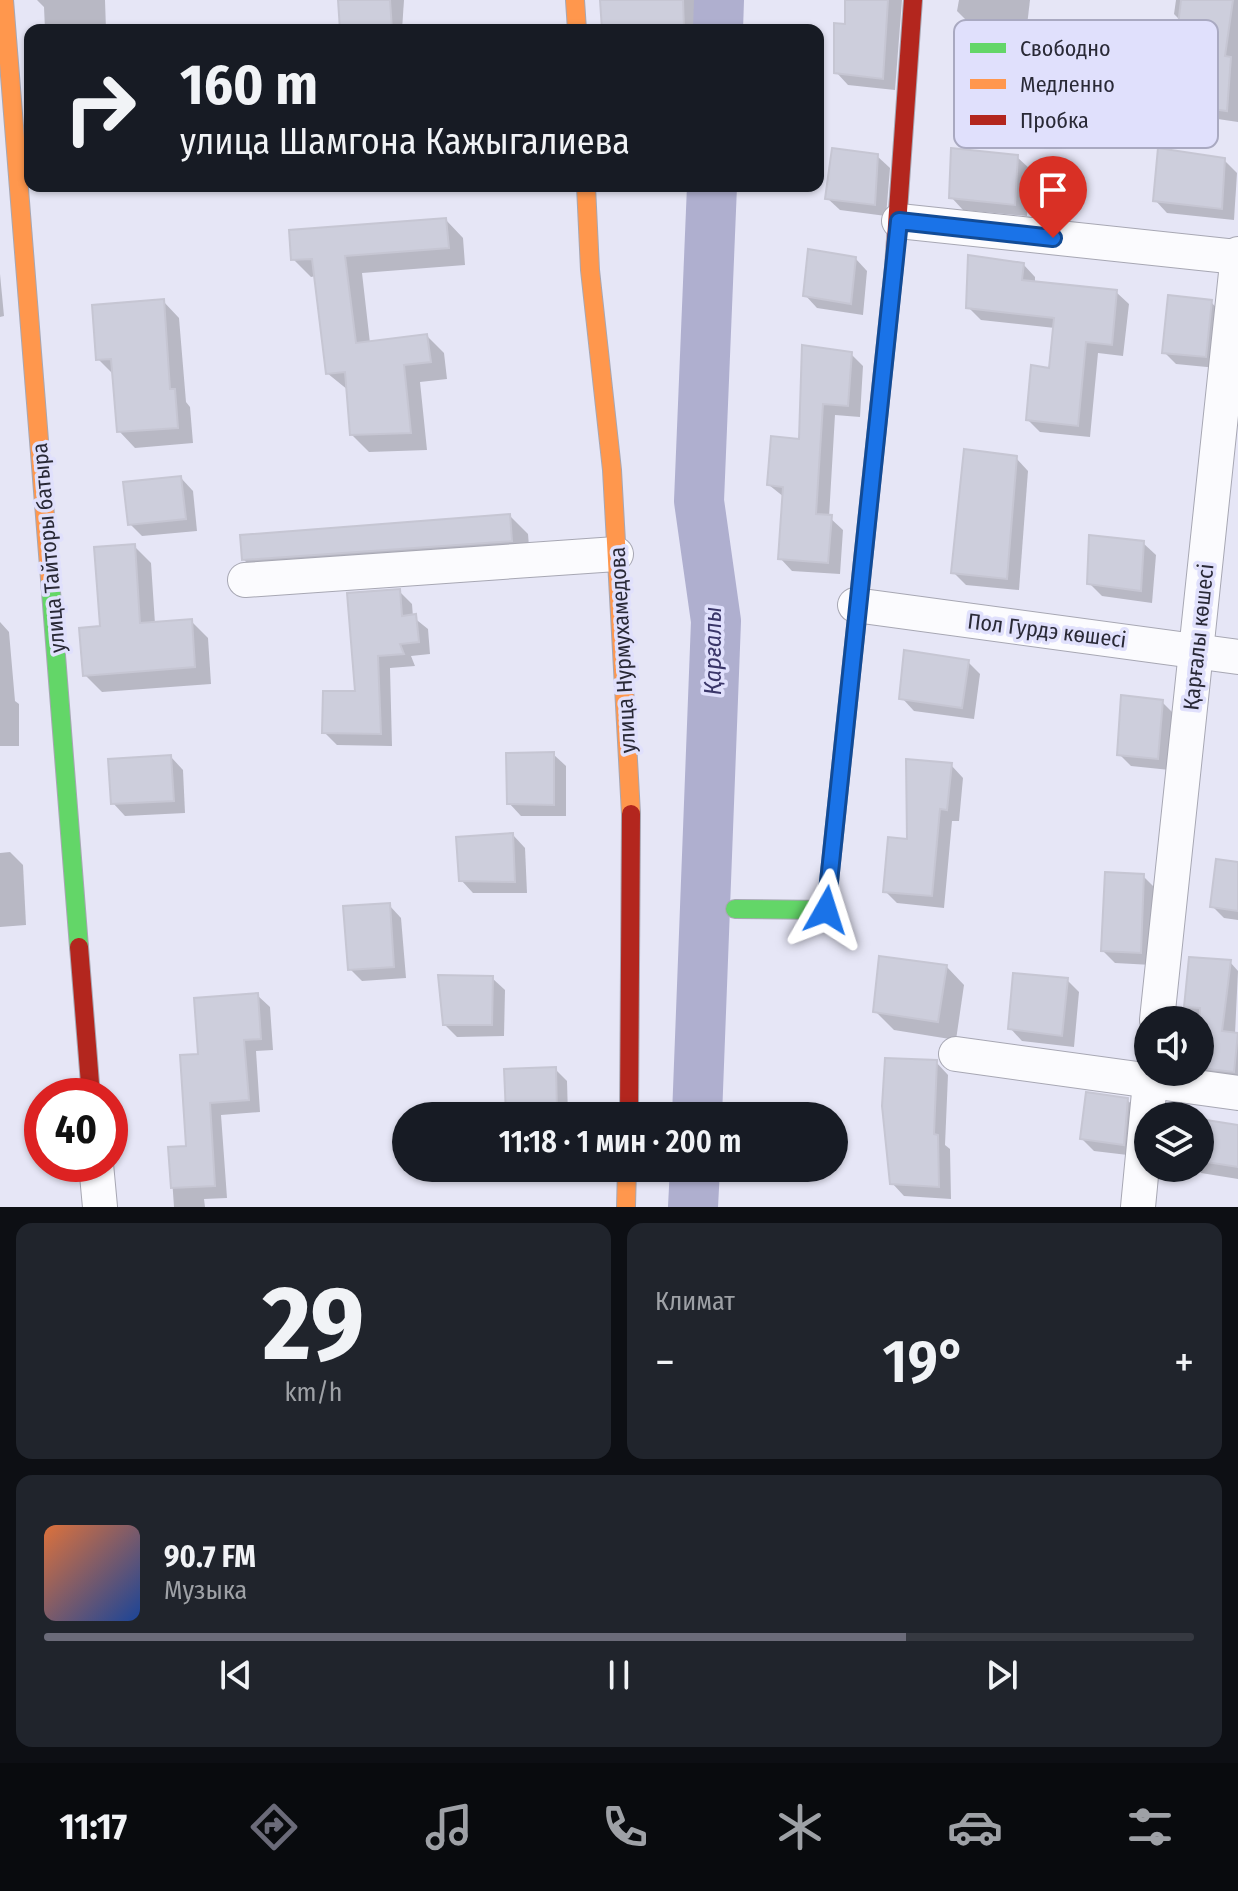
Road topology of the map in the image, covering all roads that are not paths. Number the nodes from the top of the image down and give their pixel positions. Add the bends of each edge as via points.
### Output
1 (4, 0) edge
2 (575, 0) edge
3 (913, 0) edge
4 (577, 24) edge
5 (586, 192) edge
6 (899, 221) junction
7 (1238, 256) edge
8 (616, 554) junction
9 (245, 580) dead end
10 (855, 605) junction
11 (1197, 650) junction
12 (1238, 657) edge
13 (735, 909) dead end
14 (1159, 1006) edge
15 (956, 1054) dead end
16 (1134, 1074) edge
17 (90, 1078) edge
18 (1150, 1086) edge
19 (1202, 1086) edge
20 (1238, 1093) edge
21 (629, 1102) edge
22 (98, 1182) edge
23 (627, 1182) edge
24 (100, 1207) edge
25 (626, 1207) edge
26 (1138, 1207) edge

1 - 17 street, улица Тайторы батыра
2 - 4 street
3 - 6 street
5 - 8 street, улица Нурмухамедова
6 - 7 street
6 - 10 street
7 - 11 street, Қарғалы көшесі
8 - 9 street
8 - 21 street, улица Нурмухамедова via 632,833
10 - 11 street, Пол Гурдэ көшесі
10 - 13 street via 826,910
11 - 12 street, Пол Гурдэ көшесі
11 - 14 street, Қарғалы көшесі
15 - 16 street
18 - 26 street
19 - 20 street
22 - 24 street
23 - 25 street

